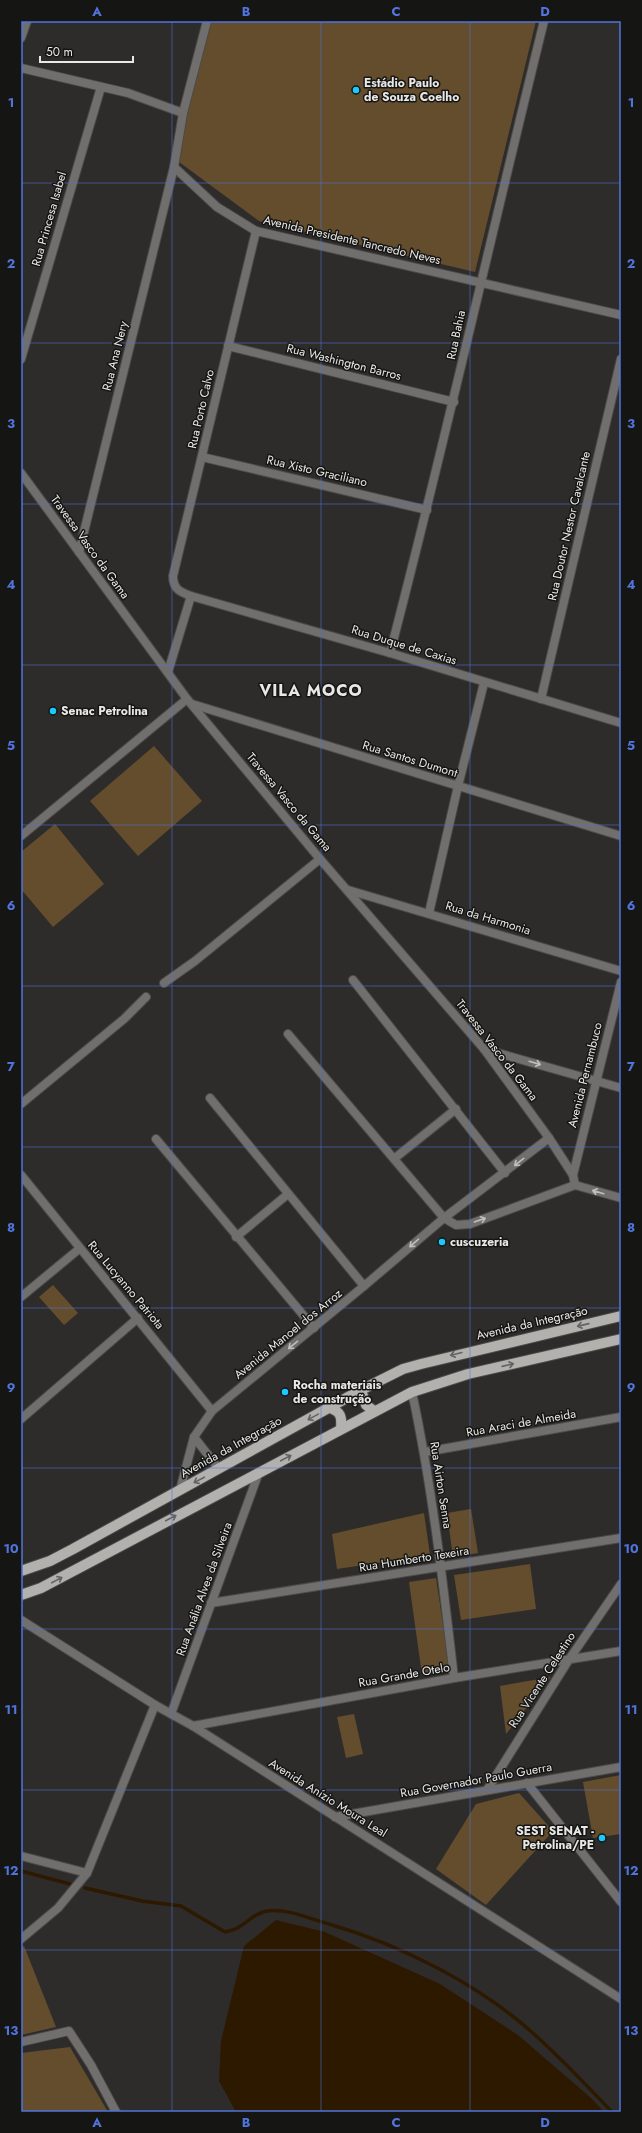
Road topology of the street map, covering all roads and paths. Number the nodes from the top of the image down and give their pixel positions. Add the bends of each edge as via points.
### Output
1 (207, 21) edge
2 (544, 21) edge
3 (25, 23) edge
4 (21, 38) edge
5 (21, 68) edge
6 (101, 87) junction
7 (183, 113) junction
8 (174, 167) junction
9 (256, 231) junction
10 (480, 282) junction
11 (621, 315) edge
12 (228, 346) junction
13 (621, 358) edge
14 (21, 359) edge
15 (454, 402) junction
16 (202, 456) junction
17 (21, 473) edge
18 (428, 510) junction
19 (79, 552) junction
20 (179, 592) joint
21 (191, 596) junction
22 (390, 653) junction
23 (168, 672) junction
24 (484, 683) junction
25 (541, 699) junction
26 (190, 702) junction
27 (621, 723) edge
28 (458, 786) junction
29 (21, 836) edge
30 (621, 836) edge
31 (320, 858) junction
32 (348, 890) junction
33 (429, 913) junction
34 (621, 971) edge
35 (353, 980) dead end
36 (621, 982) edge
37 (164, 983) dead end
38 (146, 997) dead end
39 (288, 1034) dead end
40 (484, 1049) junction
41 (596, 1080) junction
42 (621, 1088) edge
43 (210, 1098) dead end
44 (21, 1104) edge
45 (456, 1109) junction
46 (549, 1138) junction
47 (156, 1139) dead end
48 (395, 1158) junction
49 (505, 1173) junction
50 (21, 1175) edge
51 (572, 1175) junction
52 (575, 1185) junction
53 (288, 1194) junction
54 (621, 1198) edge
55 (444, 1218) junction
56 (236, 1237) junction
57 (79, 1249) junction
58 (364, 1286) junction
59 (21, 1297) edge
60 (621, 1316) edge
61 (138, 1318) junction
62 (314, 1328) junction
63 (621, 1339) edge
64 (361, 1390) junction
65 (412, 1392) junction
66 (329, 1408) junction
67 (212, 1411) junction
68 (374, 1411) junction
69 (621, 1417) edge
70 (21, 1419) edge
71 (341, 1429) junction
72 (194, 1437) junction
73 (425, 1452) junction
74 (219, 1469) junction
75 (259, 1472) junction
76 (180, 1490) junction
77 (621, 1538) edge
78 (442, 1567) junction
79 (21, 1572) edge
80 (621, 1584) edge
81 (21, 1595) edge
82 (211, 1603) junction
83 (21, 1620) edge
84 (621, 1651) edge
85 (568, 1661) junction
86 (454, 1678) junction
87 (155, 1705) junction
88 (171, 1714) junction
89 (193, 1726) junction
90 (621, 1767) edge
91 (527, 1783) junction
92 (486, 1790) junction
93 (335, 1816) junction
94 (21, 1856) edge
95 (87, 1873) junction
96 (621, 1902) edge
97 (21, 1939) edge
98 (621, 1999) edge
99 (21, 2042) edge
100 (116, 2112) edge

1 - 7 street
2 - 10 street, Rua Bahia
3 - 4 street
5 - 6 street
6 - 7 street via 128,93
6 - 14 street, Rua Princesa Isabel
7 - 8 street
8 - 9 street, Avenida Presidente Tancredo Neves via 217,208
8 - 19 street, Rua Ana Nery
9 - 10 street, Avenida Presidente Tancredo Neves
9 - 12 street, Rua Porto Calvo
10 - 11 street, Avenida Presidente Tancredo Neves
10 - 15 street, Rua Bahia
12 - 15 street, Rua Washington Barros
12 - 16 street, Rua Porto Calvo
13 - 25 street, Rua Doutor Nestor Cavalcante
15 - 18 street, Rua Bahia
16 - 18 street, Rua Xisto Graciliano
16 - 20 street, Rua Porto Calvo via 173,576
17 - 19 street, Travessa Vasco da Gama
18 - 22 street, Rua Bahia
19 - 23 street, Travessa Vasco da Gama
20 - 21 street, Rua Duque de Caxias
21 - 22 street, Rua Duque de Caxias
21 - 23 street
22 - 24 street, Rua Duque de Caxias
23 - 26 street, Travessa Vasco da Gama
24 - 25 street, Rua Duque de Caxias
24 - 28 street
25 - 27 street, Rua Duque de Caxias
26 - 28 street, Rua Santos Dumont
26 - 29 street
26 - 31 street, Travessa Vasco da Gama
28 - 30 street, Rua Santos Dumont
28 - 33 street
31 - 32 street, Travessa Vasco da Gama
31 - 37 street via 195,961
32 - 33 street, Rua da Harmonia
32 - 40 street, Travessa Vasco da Gama
33 - 34 street, Rua da Harmonia
35 - 45 street
36 - 41 street, Avenida Pernambuco
38 - 44 street via 124,1019
39 - 48 street
40 -> 41 street
40 - 46 street, Travessa Vasco da Gama
41 - 42 street
41 - 51 street, Avenida Pernambuco
43 - 53 street
45 - 48 street
45 - 49 street
46 -> 49 street, Avenida Manoel dos Arroz
46 - 51 street, Travessa Vasco da Gama
47 - 56 street
48 - 55 street
49 - 55 street, Avenida Manoel dos Arroz
50 - 57 street, Rua Lucyanno Patriota
51 - 52 street, Travessa Vasco da Gama
54 -> 52 street
55 -> 52 street via 456,1225 470,1224
53 - 56 street
53 - 58 street
55 -> 58 street, Avenida Manoel dos Arroz
56 - 62 street
57 - 59 street
57 - 61 street, Rua Lucyanno Patriota
58 - 62 street, Avenida Manoel dos Arroz
60 -> 64 main road, Avenida da Integração via 426,1362 403,1369
61 - 67 street, Rua Lucyanno Patriota
61 - 70 street
62 -> 67 street, Avenida Manoel dos Arroz
65 -> 63 main road via 468,1374
64 - 66 main road, Avenida da Integração
64 - 68 main road via 366,1405
65 - 68 main road
65 - 73 street, Rua Airton Senna
66 - 71 main road via 339,1414
66 -> 74 main road, Avenida da Integração
67 - 72 street, Avenida Manoel dos Arroz
68 - 71 main road
69 - 73 street, Rua Araci de Almeida
75 -> 71 main road
72 - 74 street
72 - 76 street, Avenida Manoel dos Arroz
73 - 78 street, Rua Airton Senna
74 -> 76 main road, Avenida da Integração
81 -> 75 main road via 41,1588
75 - 82 street, Rua Anália Alves da Silveira
76 - 79 main road, Avenida da Integração via 50,1561
77 - 78 street, Rua Humberto Texeira
78 - 82 street, Rua Humberto Texeira
78 - 86 street, Rua Airton Senna
80 - 85 street, Rua Vicente Celestino
82 - 88 street, Rua Anália Alves da Silveira
83 - 87 street, Avenida Anízio Moura Leal
84 - 85 street, Rua Grande Otelo
85 - 86 street, Rua Grande Otelo
85 - 92 street, Rua Vicente Celestino
86 - 89 street, Rua Grande Otelo
87 - 88 street, Avenida Anízio Moura Leal
87 - 95 street
88 - 89 street, Avenida Anízio Moura Leal
89 - 93 street, Avenida Anízio Moura Leal
90 - 91 street, Rua Governador Paulo Guerra
91 - 92 street, Rua Governador Paulo Guerra
91 - 96 street
92 - 93 street, Rua Governador Paulo Guerra
93 - 98 street, Avenida Anízio Moura Leal
94 - 95 street
95 - 97 street via 58,1908
99 - 100 street via 69,2031

